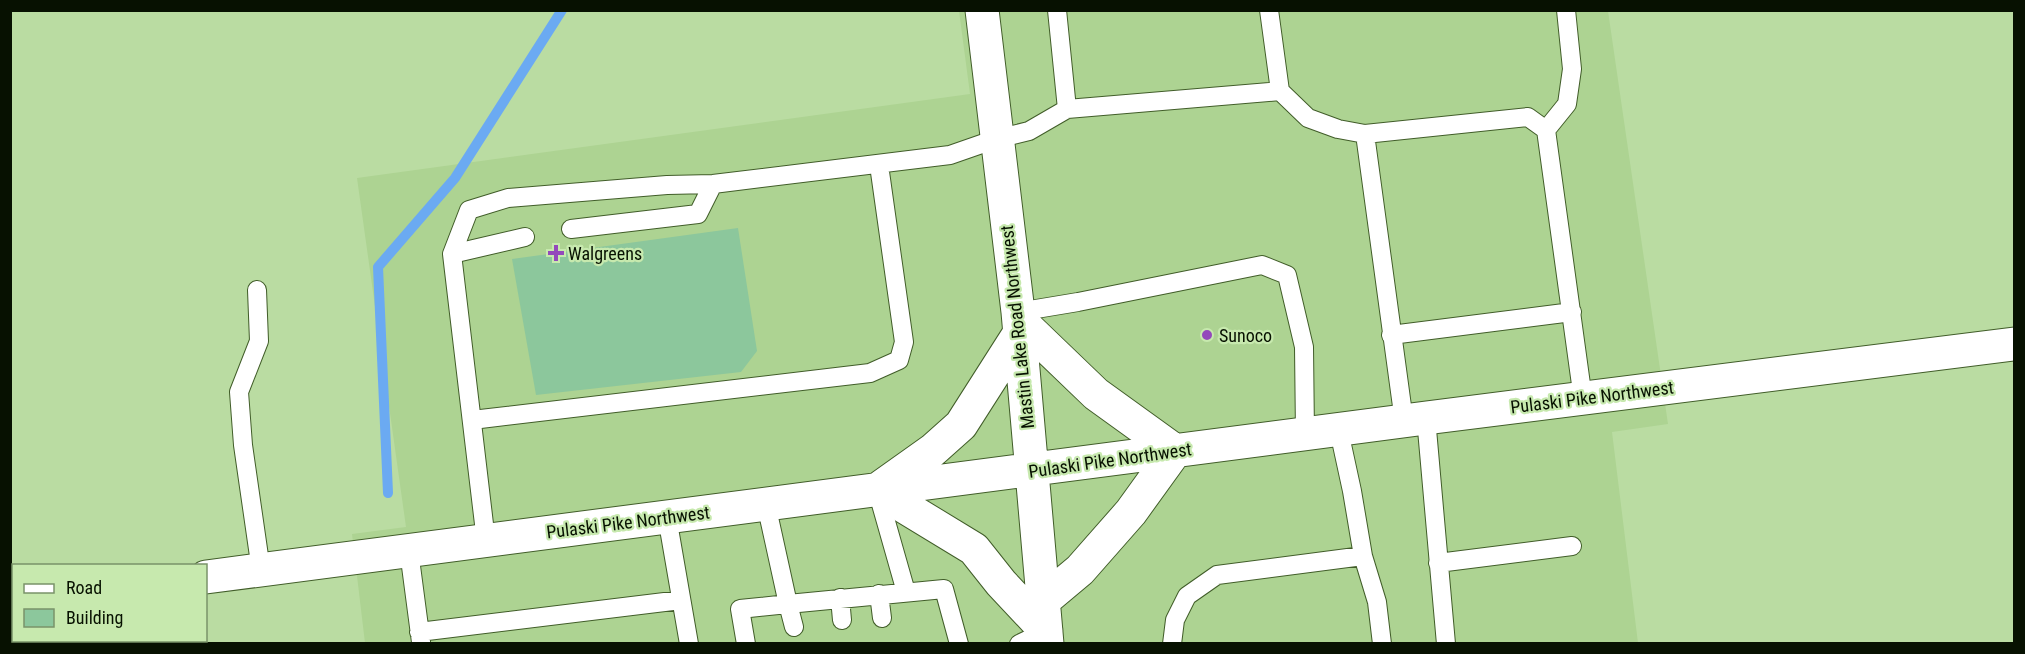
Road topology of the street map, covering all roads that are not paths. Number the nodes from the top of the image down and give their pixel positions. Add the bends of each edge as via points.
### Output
1 (982, 10) edge
2 (1057, 10) edge
3 (1269, 10) edge
4 (1566, 10) edge
5 (1280, 92) junction
6 (1067, 110) junction
7 (1546, 130) junction
8 (1365, 134) junction
9 (996, 139) junction
10 (879, 165) junction
11 (713, 184) junction
12 (571, 230) dead end
13 (525, 237) dead end
14 (452, 254) junction
15 (257, 290) dead end
16 (1572, 312) junction
17 (1019, 322) junction
18 (1391, 335) junction
19 (2014, 344) edge
20 (1583, 399) junction
21 (1415, 419) junction
22 (472, 420) junction
23 (1340, 431) junction
24 (1305, 435) junction
25 (1175, 451) junction
26 (1031, 470) junction
27 (877, 490) junction
28 (766, 504) junction
29 (667, 517) junction
30 (486, 541) junction
31 (1572, 546) dead end
32 (409, 551) junction
33 (1363, 556) junction
34 (1438, 563) junction
35 (261, 570) junction
36 (207, 577) edge
37 (906, 592) junction
38 (879, 594) junction
39 (840, 598) junction
40 (681, 600) junction
41 (788, 604) junction
42 (882, 618) dead end
43 (842, 620) dead end
44 (794, 627) dead end
45 (1039, 630) edge
46 (420, 638) edge
47 (689, 644) edge
48 (746, 644) edge
49 (959, 644) edge
50 (1172, 644) edge
51 (1382, 644) edge
52 (1446, 644) edge

1 - 9 main road, Mastin Lake Road Northwest
2 - 6 lane
3 - 5 lane
4 - 7 lane via 1572,69 1567,104
5 - 6 lane
5 - 8 lane via 1308,118
6 - 9 lane via 1029,131
7 - 8 lane via 1528,117
7 - 16 lane
8 - 18 lane
9 - 10 lane via 950,155
9 - 17 main road, Mastin Lake Road Northwest
10 - 11 lane
10 - 22 lane via 904,342 899,360 870,373
11 - 12 lane via 698,214
11 - 14 lane via 508,198 469,210
13 - 14 lane
14 - 22 lane
15 - 35 lane via 259,341 239,392
16 - 18 lane
16 - 20 lane
17 - 24 lane via 1078,302 1262,265 1287,275 1304,347
17 - 25 main road via 1096,394
17 - 26 main road, Mastin Lake Road Northwest
17 - 27 main road via 961,425
18 - 21 lane
19 - 20 main road, Pulaski Pike Northwest
20 - 21 main road, Pulaski Pike Northwest
21 - 23 main road, Pulaski Pike Northwest
21 - 34 lane
22 - 30 lane
23 - 24 main road, Pulaski Pike Northwest
23 - 33 lane
24 - 25 main road, Pulaski Pike Northwest
25 - 26 main road, Pulaski Pike Northwest
25 - 45 main road via 1131,512 1080,570
26 - 27 main road, Pulaski Pike Northwest
26 - 45 main road, Mastin Lake Road Northwest
27 - 28 main road, Pulaski Pike Northwest
27 - 37 lane
27 - 45 main road via 974,549
28 - 29 main road, Pulaski Pike Northwest
28 - 41 lane
29 - 30 main road, Pulaski Pike Northwest
29 - 40 lane
30 - 32 main road, Pulaski Pike Northwest
31 - 34 lane
32 - 35 main road, Pulaski Pike Northwest
32 - 46 lane
33 - 50 lane via 1217,575 1187,596 1175,620
33 - 51 lane via 1377,602
34 - 52 lane
35 - 36 main road, Pulaski Pike Northwest
37 - 38 lane
37 - 49 lane via 944,589
38 - 39 lane
38 - 42 lane
39 - 41 lane
39 - 43 lane
40 - 46 lane
40 - 47 lane
41 - 44 lane
41 - 48 lane via 740,609

